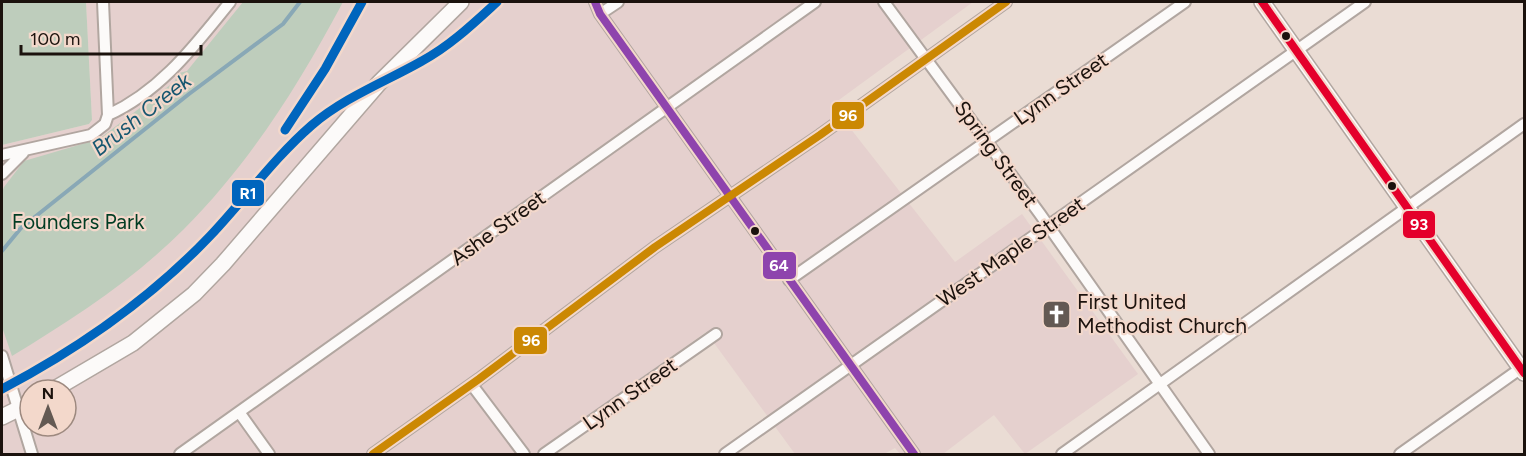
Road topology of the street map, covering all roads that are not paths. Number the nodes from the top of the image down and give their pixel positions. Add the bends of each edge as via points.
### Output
1 (103, 2) edge
2 (230, 2) edge
3 (461, 2) edge
4 (595, 2) edge
5 (618, 2) edge
6 (815, 2) edge
7 (884, 2) edge
8 (1006, 2) edge
9 (1185, 2) edge
10 (1262, 2) edge
11 (1365, 2) edge
12 (600, 14) junction
13 (1296, 50) junction
14 (926, 58) junction
15 (666, 106) junction
16 (108, 115) junction
17 (1524, 124) edge
18 (987, 142) junction
19 (29, 150) junction
20 (2, 155) edge
21 (2, 174) edge
22 (730, 197) junction
23 (1410, 207) junction
24 (1048, 226) junction
25 (789, 280) junction
26 (716, 334) dead end
27 (2, 356) edge
28 (850, 365) junction
29 (1523, 369) edge
30 (73, 378) edge
31 (472, 384) junction
32 (1158, 385) junction
33 (18, 394) edge
34 (18, 409) edge
35 (239, 412) junction
36 (2, 417) edge
37 (29, 438) edge
38 (32, 454) edge
39 (180, 454) edge
40 (269, 454) edge
41 (374, 454) edge
42 (524, 454) edge
43 (544, 454) edge
44 (725, 454) edge
45 (914, 454) edge
46 (1062, 454) edge
47 (1209, 454) edge
48 (1400, 454) edge

1 - 16 street
2 - 16 street via 178,66
3 - 30 main road via 379,83 194,294 133,343
4 - 12 street
5 - 12 street
6 - 15 street, Ashe Street
7 - 14 street, Spring Street
8 - 14 street
9 - 18 street, Lynn Street
10 - 13 main road
11 - 13 street, West Maple Street
12 - 15 street
13 - 23 main road
13 - 24 street, West Maple Street
14 - 18 street, Spring Street
14 - 22 street
15 - 22 street
15 - 35 street, Ashe Street
16 - 19 street via 105,124 91,135
17 - 23 street
18 - 24 street, Spring Street
18 - 25 street, Lynn Street
19 - 20 street
19 - 21 street
22 - 25 street
22 - 31 street via 655,247
23 - 29 main road
23 - 32 street
24 - 28 street, West Maple Street
24 - 32 street, Spring Street
25 - 28 street
26 - 43 street, Lynn Street
27 - 33 street
28 - 44 street, West Maple Street
28 - 45 street
29 - 48 street
31 - 41 street
31 - 42 street
32 - 46 street
32 - 47 street, Spring Street
34 - 36 main road
35 - 39 street, Ashe Street
35 - 40 street
37 - 38 street

